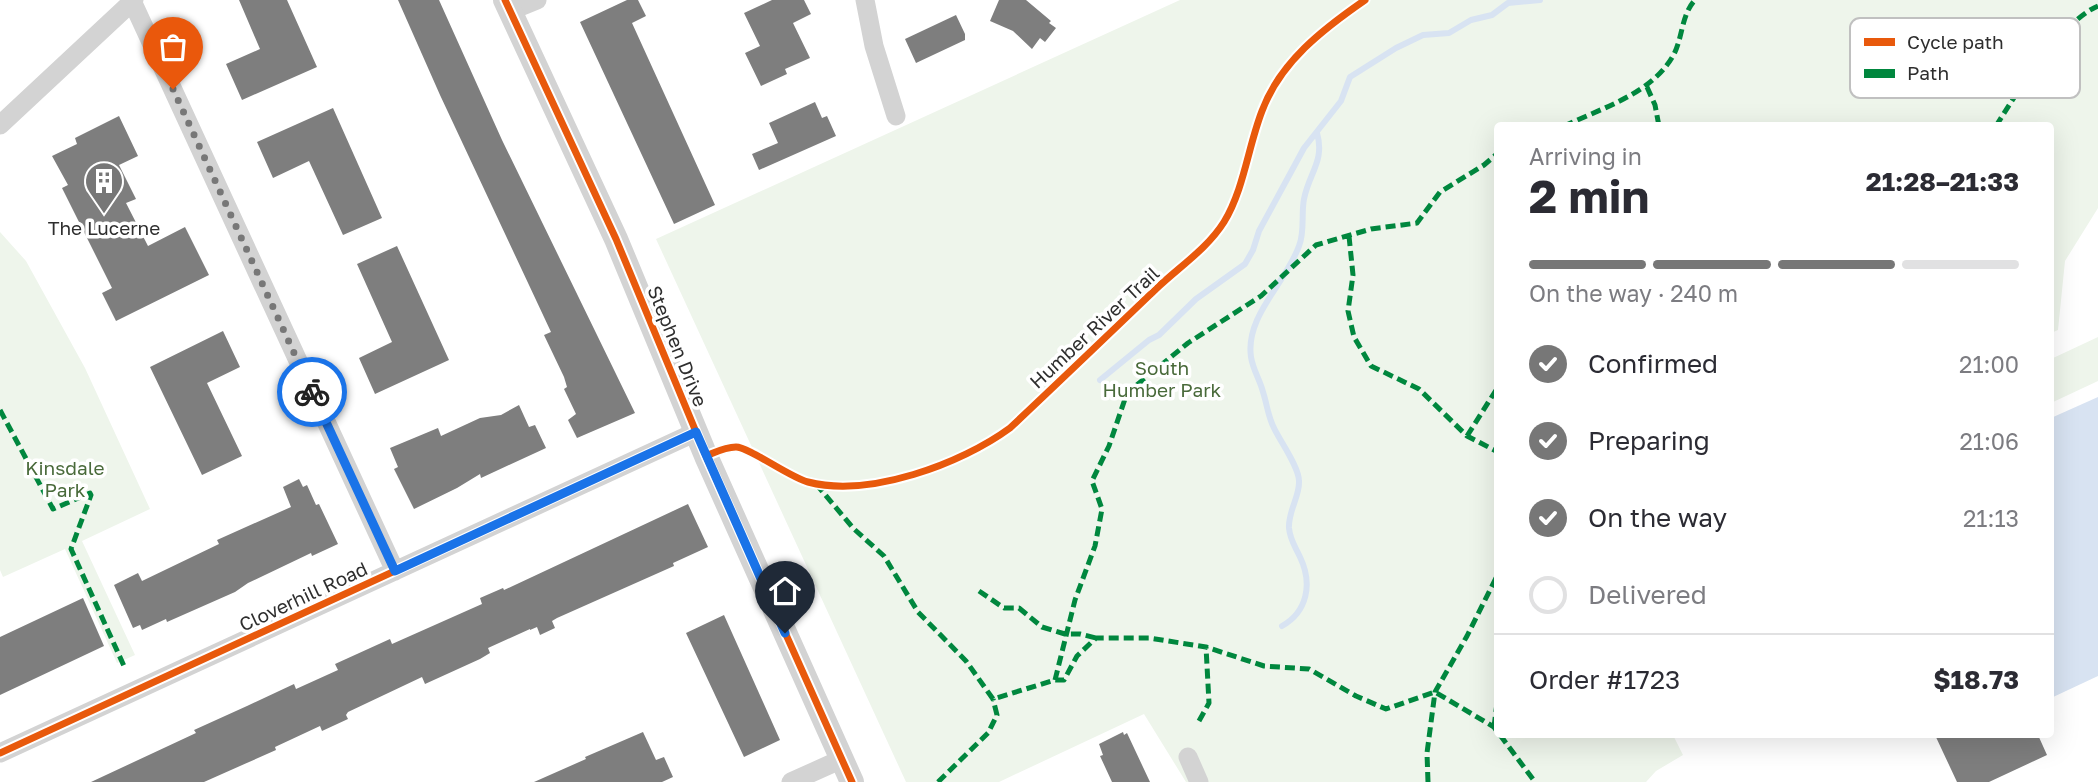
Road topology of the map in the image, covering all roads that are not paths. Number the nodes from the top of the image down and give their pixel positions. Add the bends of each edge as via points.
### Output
1 (537, 0) edge
2 (865, 0) edge
3 (133, 1) edge
4 (508, 5) edge
5 (895, 116) dead end
6 (0, 125) edge
7 (696, 432) junction
8 (395, 571) junction
9 (0, 753) edge
10 (1188, 757) dead end
11 (842, 759) junction
12 (791, 782) edge
13 (852, 782) edge
14 (1199, 782) edge

1 - 4 street
2 - 5 street
3 - 6 street
3 - 8 street
4 - 7 street, Stephen Drive via 616,239
7 - 8 street, Cloverhill Road
7 - 11 street, Stephen Drive
8 - 9 street, Cloverhill Road
10 - 14 street
11 - 12 street
11 - 13 street, Stephen Drive

